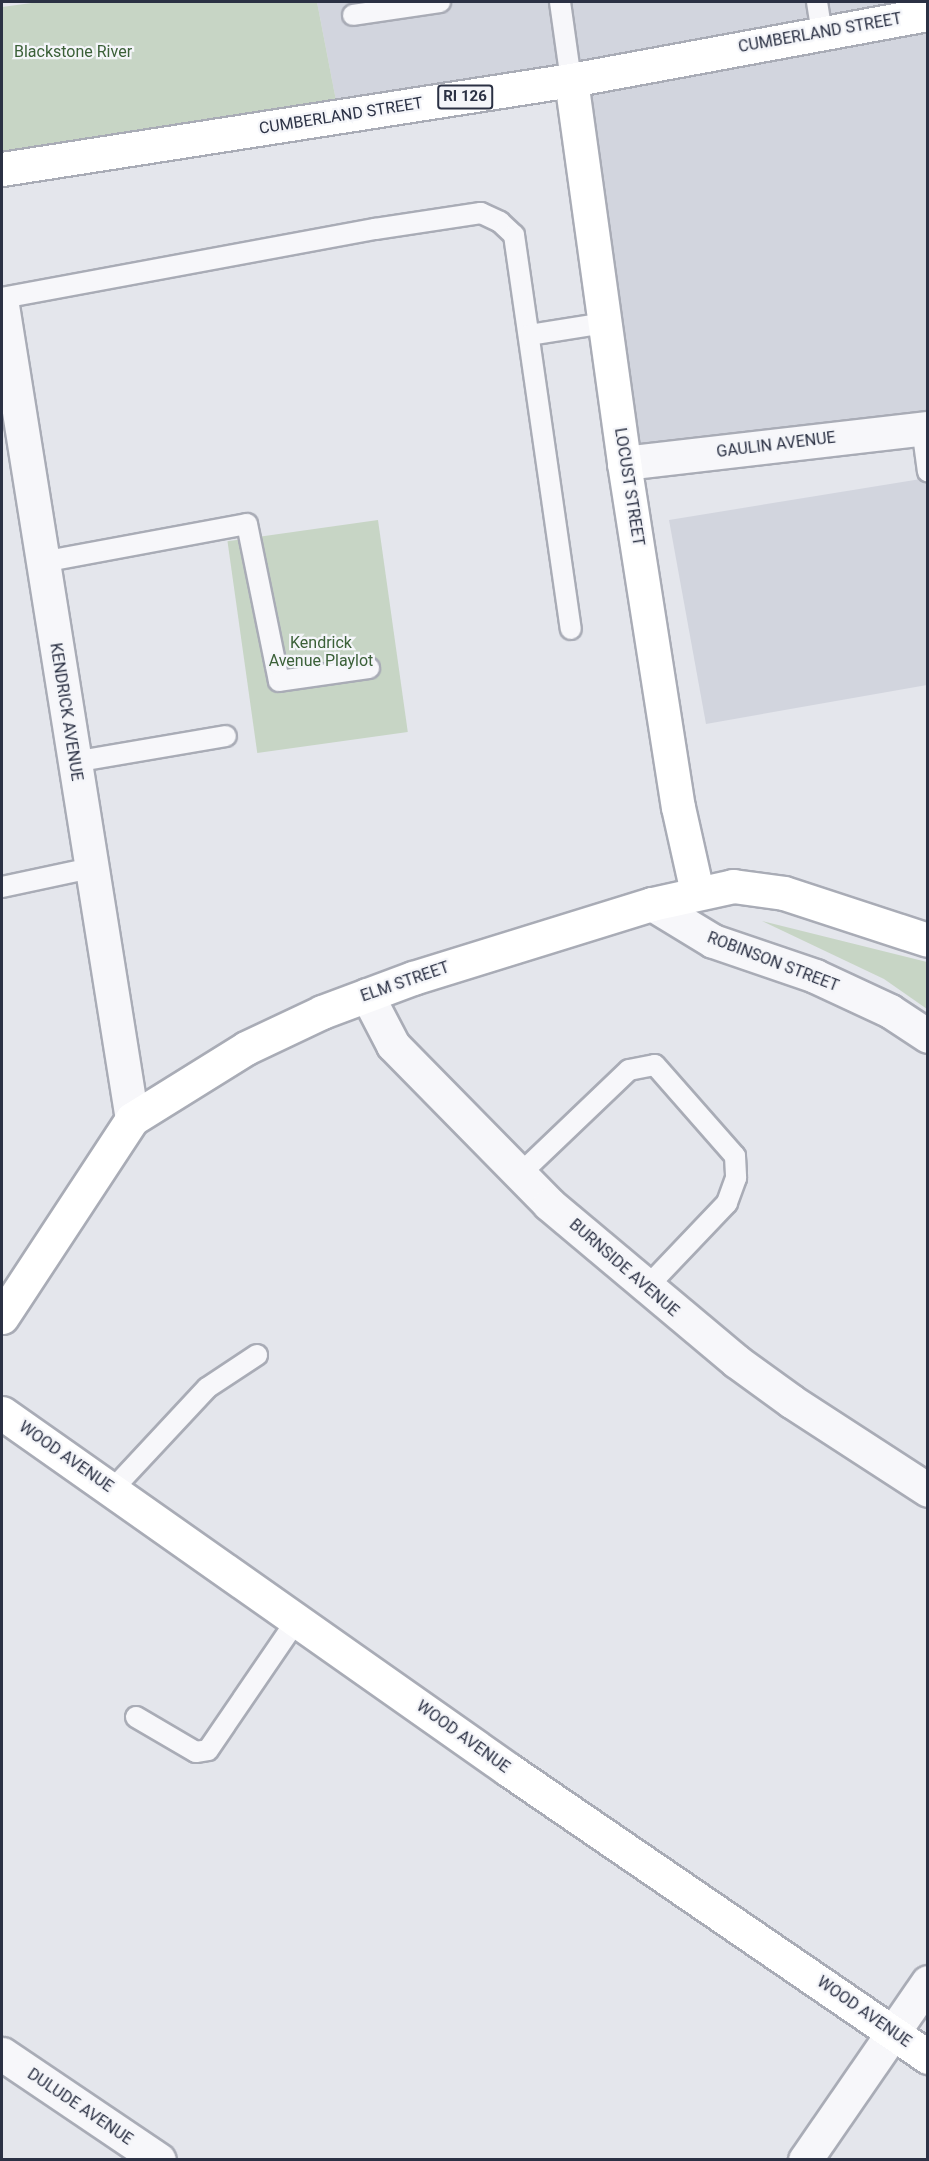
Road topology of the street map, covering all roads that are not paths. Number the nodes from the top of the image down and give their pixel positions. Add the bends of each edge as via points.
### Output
1 (440, 2) edge
2 (560, 2) edge
3 (927, 14) edge
4 (353, 15) dead end
5 (819, 17) edge
6 (571, 80) junction
7 (2, 169) edge
8 (2, 298) edge
9 (2, 305) edge
10 (605, 323) junction
11 (529, 334) junction
12 (925, 428) edge
13 (624, 462) junction
14 (927, 472) edge
15 (42, 561) junction
16 (571, 629) dead end
17 (369, 668) dead end
18 (225, 736) dead end
19 (74, 762) junction
20 (91, 868) junction
21 (2, 887) edge
22 (697, 892) junction
23 (652, 904) junction
24 (927, 940) edge
25 (367, 995) junction
26 (927, 1036) edge
27 (132, 1119) junction
28 (519, 1174) junction
29 (647, 1287) junction
30 (2, 1317) edge
31 (257, 1355) dead end
32 (2, 1413) edge
33 (112, 1490) junction
34 (927, 1490) edge
35 (296, 1621) junction
36 (136, 1717) dead end
37 (927, 1982) edge
38 (893, 2034) junction
39 (2, 2054) edge
40 (927, 2057) edge
41 (159, 2160) edge
42 (805, 2160) edge

1 - 4 lane
2 - 6 lane
3 - 5 street, CUMBERLAND STREET / RI 126
5 - 6 street, CUMBERLAND STREET / RI 126
6 - 7 street, CUMBERLAND STREET / RI 126
6 - 10 street, LOCUST STREET
8 - 11 lane via 481,213 501,222 514,235
9 - 15 street, KENDRICK AVENUE
10 - 11 lane
10 - 13 street, LOCUST STREET
11 - 16 lane
12 - 13 street, GAULIN AVENUE
12 - 14 lane
13 - 22 street, LOCUST STREET via 678,807
15 - 17 lane via 247,524 279,681
15 - 19 street, KENDRICK AVENUE
18 - 19 lane
19 - 20 street, KENDRICK AVENUE
20 - 21 lane
20 - 27 street, KENDRICK AVENUE
22 - 23 street, ELM STREET
22 - 24 street, ELM STREET via 732,886 759,888
23 - 25 street, ELM STREET
23 - 26 street, ROBINSON STREET via 713,941 814,976 890,1011
25 - 27 street, ELM STREET via 276,1032
25 - 28 street, BURNSIDE AVENUE via 393,1045
27 - 30 street, ELM STREET
28 - 29 street, BURNSIDE AVENUE
28 - 29 lane via 629,1070 655,1065 735,1156 736,1178 727,1203
29 - 34 street, BURNSIDE AVENUE via 790,1401
31 - 33 lane via 207,1388
32 - 33 street, WOOD AVENUE
33 - 35 street, WOOD AVENUE
35 - 36 lane via 208,1750 196,1752
35 - 38 street, WOOD AVENUE
37 - 38 street
38 - 40 street, WOOD AVENUE
38 - 42 street
39 - 41 street, DULUDE AVENUE

